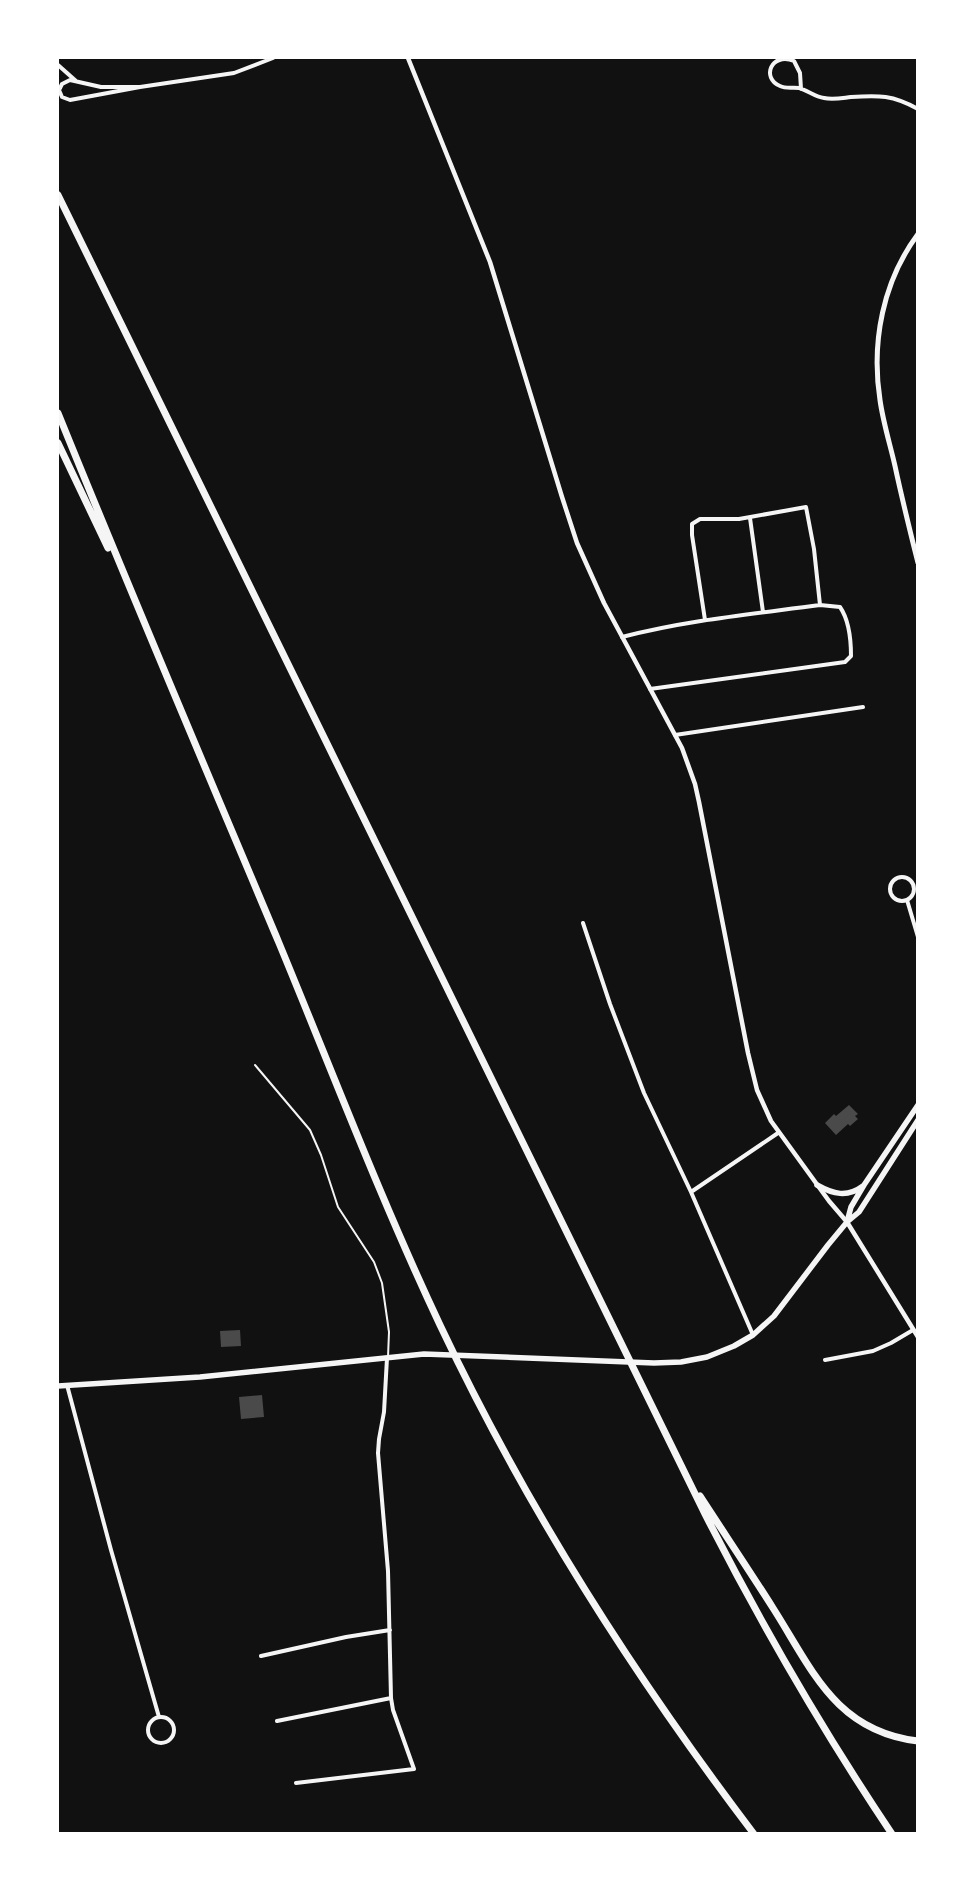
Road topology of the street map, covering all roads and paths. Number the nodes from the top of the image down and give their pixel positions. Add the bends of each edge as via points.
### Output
1 (273, 58) edge
2 (408, 58) edge
3 (58, 65) edge
4 (78, 82) junction
5 (58, 83) edge
6 (140, 87) junction
7 (801, 89) junction
8 (59, 90) junction
9 (918, 109) edge
10 (58, 194) edge
11 (918, 234) edge
12 (58, 414) edge
13 (58, 443) edge
14 (750, 518) junction
15 (918, 563) edge
16 (820, 605) junction
17 (763, 612) junction
18 (139, 613) junction
19 (705, 620) junction
20 (622, 638) junction
21 (650, 689) junction
22 (864, 707) dead end
23 (675, 735) junction
24 (907, 900) junction
25 (583, 923) dead end
26 (918, 937) edge
27 (255, 1066) dead end
28 (918, 1105) edge
29 (918, 1120) edge
30 (778, 1133) junction
31 (817, 1185) junction
32 (864, 1185) junction
33 (691, 1192) junction
34 (848, 1222) junction
35 (913, 1330) junction
36 (752, 1335) junction
37 (918, 1337) edge
38 (388, 1357) junction
39 (825, 1360) dead end
40 (67, 1385) junction
41 (58, 1386) edge
42 (682, 1468) junction
43 (390, 1630) junction
44 (261, 1656) dead end
45 (391, 1698) junction
46 (159, 1717) junction
47 (277, 1721) dead end
48 (918, 1741) edge
49 (296, 1783) dead end
50 (754, 1834) edge
51 (892, 1834) edge

1 - 6 street via 234,73
2 - 20 street via 493,271 574,534
3 - 4 street
4 - 6 street via 106,88
4 - 8 street via 66,81
5 - 8 street
6 - 8 street via 70,100 64,99
7 - 7 street via 784,88 773,82 770,71 775,61 794,61 800,73
7 - 9 street via 825,98 892,97
10 - 42 highway
11 - 15 main road via 904,253 888,288 880,324 877,362 883,418
12 - 18 highway
13 - 18 highway
14 - 16 street via 806,507
14 - 17 street
14 - 19 street via 700,519 692,524
16 - 17 street
16 - 21 street via 840,607 845,614 851,644 851,656 845,662
17 - 19 street
18 - 50 highway via 389,1212 441,1327 504,1450 588,1593 650,1688
19 - 20 street via 665,626
20 - 21 street
21 - 23 street
22 - 23 street
23 - 30 street via 695,784 754,1080
24 - 24 street via 912,895 913,884 907,878 896,879 891,885 891,893 896,899
24 - 26 street
25 - 33 street via 644,1093
27 - 38 lane via 310,1130 338,1207 374,1262 382,1283 389,1332
28 - 32 main road
29 - 34 main road via 860,1212
30 - 31 street
30 - 33 street
31 - 32 main road via 841,1194
31 - 34 street
32 - 34 main road via 851,1207
33 - 36 street
34 - 35 street
34 - 36 main road via 774,1316
35 - 37 street
35 - 39 street via 873,1351
36 - 38 main road via 719,1353 674,1362 443,1354
38 - 40 main road via 200,1377
38 - 43 street via 378,1453
40 - 41 main road
40 - 46 street
42 - 48 highway via 829,1695 866,1724 894,1736
42 - 51 highway via 785,1662
43 - 44 street
43 - 45 street
45 - 47 street
45 - 49 street via 414,1768
46 - 46 street via 151,1721 148,1729 150,1738 162,1743 170,1739 174,1728 167,1718

